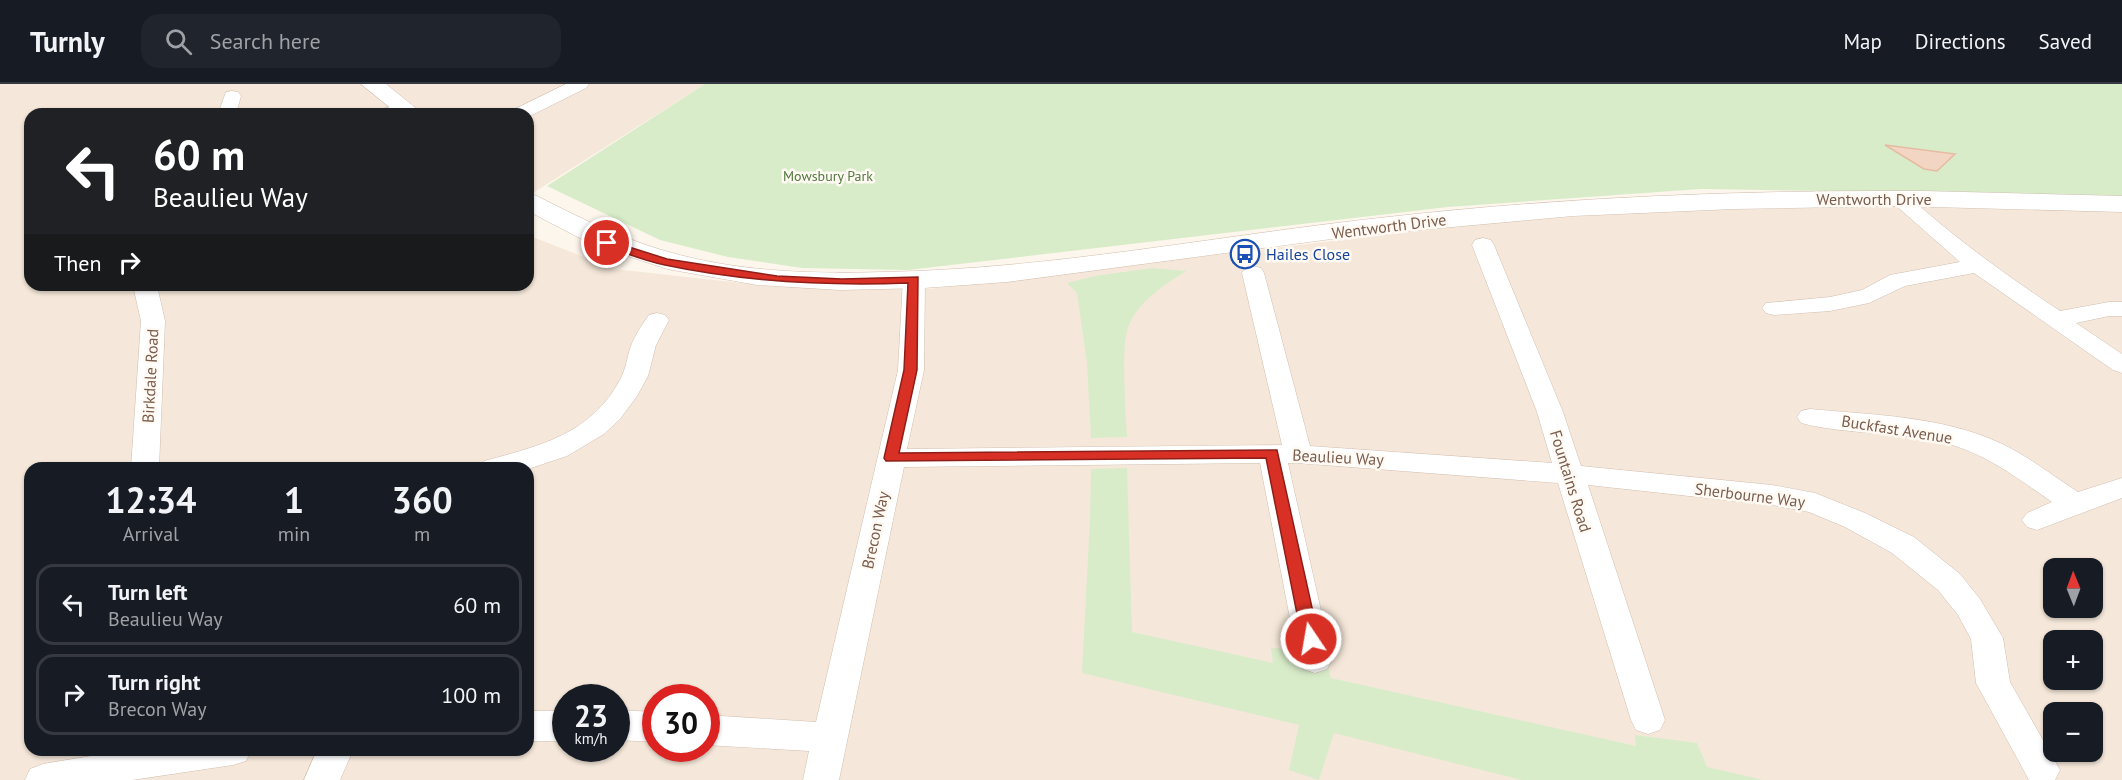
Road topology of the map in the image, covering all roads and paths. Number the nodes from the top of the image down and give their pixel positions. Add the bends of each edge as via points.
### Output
1 (372, 84) edge
2 (580, 84) edge
3 (397, 108) edge
4 (531, 108) edge
5 (1899, 198) junction
6 (2122, 204) edge
7 (534, 205) edge
8 (1483, 245) dead end
9 (1978, 266) junction
10 (1253, 273) dead end
11 (914, 279) junction
12 (146, 291) edge
13 (1774, 308) dead end
14 (2122, 309) edge
15 (2058, 319) junction
16 (657, 321) dead end
17 (2122, 365) edge
18 (1810, 417) dead end
19 (1285, 453) junction
20 (891, 458) junction
21 (145, 462) edge
22 (527, 462) edge
23 (1568, 474) junction
24 (2122, 488) edge
25 (2075, 504) junction
26 (2037, 520) dead end
27 (1315, 660) dead end
28 (1648, 720) dead end
29 (534, 726) edge
30 (552, 726) edge
31 (720, 731) edge
32 (830, 738) junction
33 (161, 756) edge
34 (332, 756) edge
35 (2042, 770) dead end
36 (43, 780) edge
37 (322, 780) edge
38 (821, 780) edge

1 - 3 street
2 - 4 street
5 - 6 street, Wentworth Drive
5 - 9 street
5 - 11 street, Wentworth Drive via 1727,201 1464,217 1092,263
7 - 11 street, Wentworth Drive via 607,243 665,262 777,279
8 - 23 street, Fountains Road via 1550,412
9 - 13 street via 1898,280 1869,296 1830,304
9 - 15 street
10 - 19 street
11 - 20 street, Brecon Way via 911,370
12 - 21 street, Birkdale Road via 153,321
14 - 15 street
15 - 17 street
16 - 22 street via 645,343 636,375 622,400 602,423 563,448
18 - 25 street, Buckfast Avenue via 1948,435 1978,444
19 - 20 street, Beaulieu Way
19 - 23 street, Beaulieu Way
19 - 27 street
20 - 32 street, Brecon Way
23 - 28 street, Fountains Road
23 - 35 street, Sherbourne Way via 1815,503 1903,546 1949,582 1969,607 1987,638 1993,683
24 - 25 street
25 - 26 street
29 - 30 street
31 - 32 street
32 - 38 street, Brecon Way
33 - 36 street
34 - 37 street

